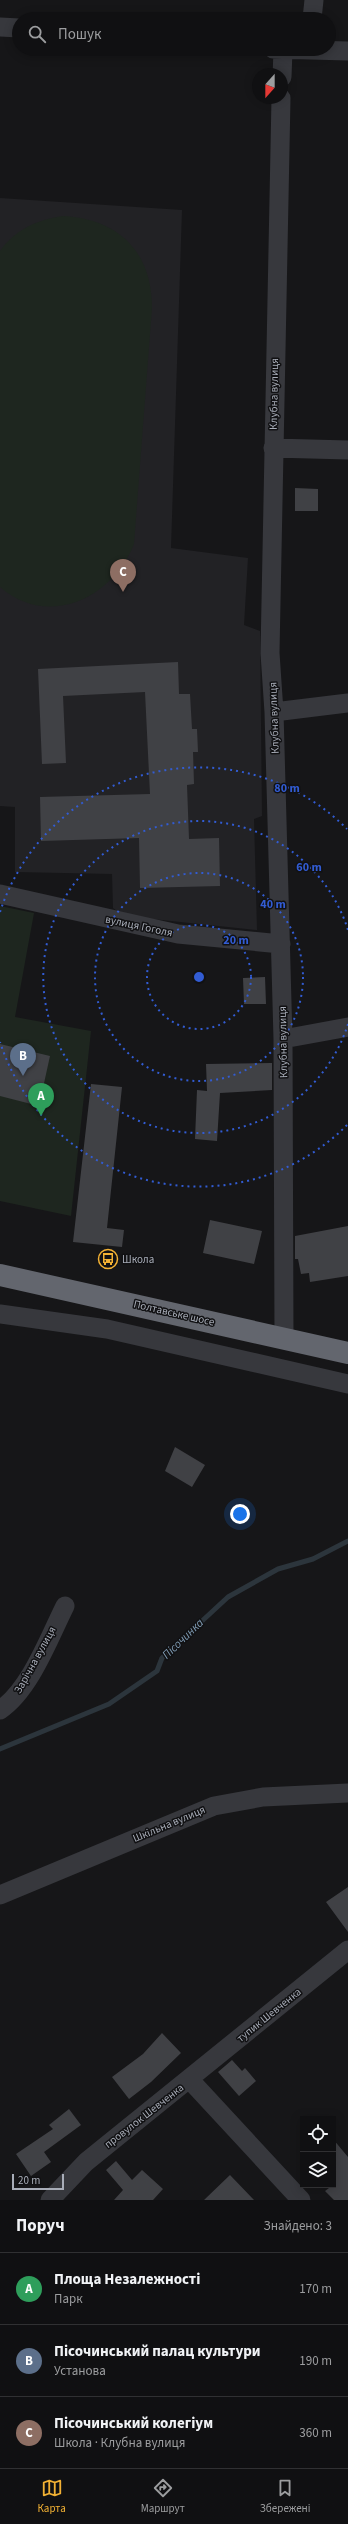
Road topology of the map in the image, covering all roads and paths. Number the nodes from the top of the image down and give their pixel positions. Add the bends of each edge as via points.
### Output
1 (314, 0) edge
2 (313, 12) edge
3 (0, 27) edge
4 (12, 28) edge
5 (336, 50) edge
6 (348, 51) edge
7 (279, 56) edge
8 (281, 68) edge
9 (282, 104) edge
10 (273, 448) junction
11 (348, 450) edge
12 (348, 703) edge
13 (274, 712) junction
14 (0, 894) edge
15 (281, 944) junction
16 (348, 1027) edge
17 (283, 1039) junction
18 (0, 1275) edge
19 (0, 1314) edge
20 (284, 1338) junction
21 (348, 1353) edge
22 (348, 1384) edge
23 (65, 1606) dead end
24 (0, 1710) edge
25 (348, 1793) edge
26 (0, 1895) edge
27 (348, 1950) edge
28 (190, 2080) junction
29 (50, 2200) edge
30 (301, 2200) edge

1 - 2 street
3 - 4 street
5 - 6 street
7 - 8 street
9 - 10 street, Клубна вулиця
10 - 11 street
10 - 13 street, Клубна вулиця via 270,652
12 - 13 street
13 - 15 street, Клубна вулиця
14 - 15 street, вулиця Гоголя via 178,934
15 - 17 street, Клубна вулиця
16 - 17 street
17 - 20 street, Клубна вулиця
18 - 20 highway, Полтавське шосе
19 - 22 street via 107,1329
20 - 21 highway, Полтавське шосе
23 - 24 street, Зарічна вулиця via 23,1688
25 - 26 street, Шкільна вулиця via 264,1797 214,1806
27 - 28 street, тупик Шевченка
28 - 29 street, провулок Шевченка via 86,2162
28 - 30 street, провулок Шевченка

